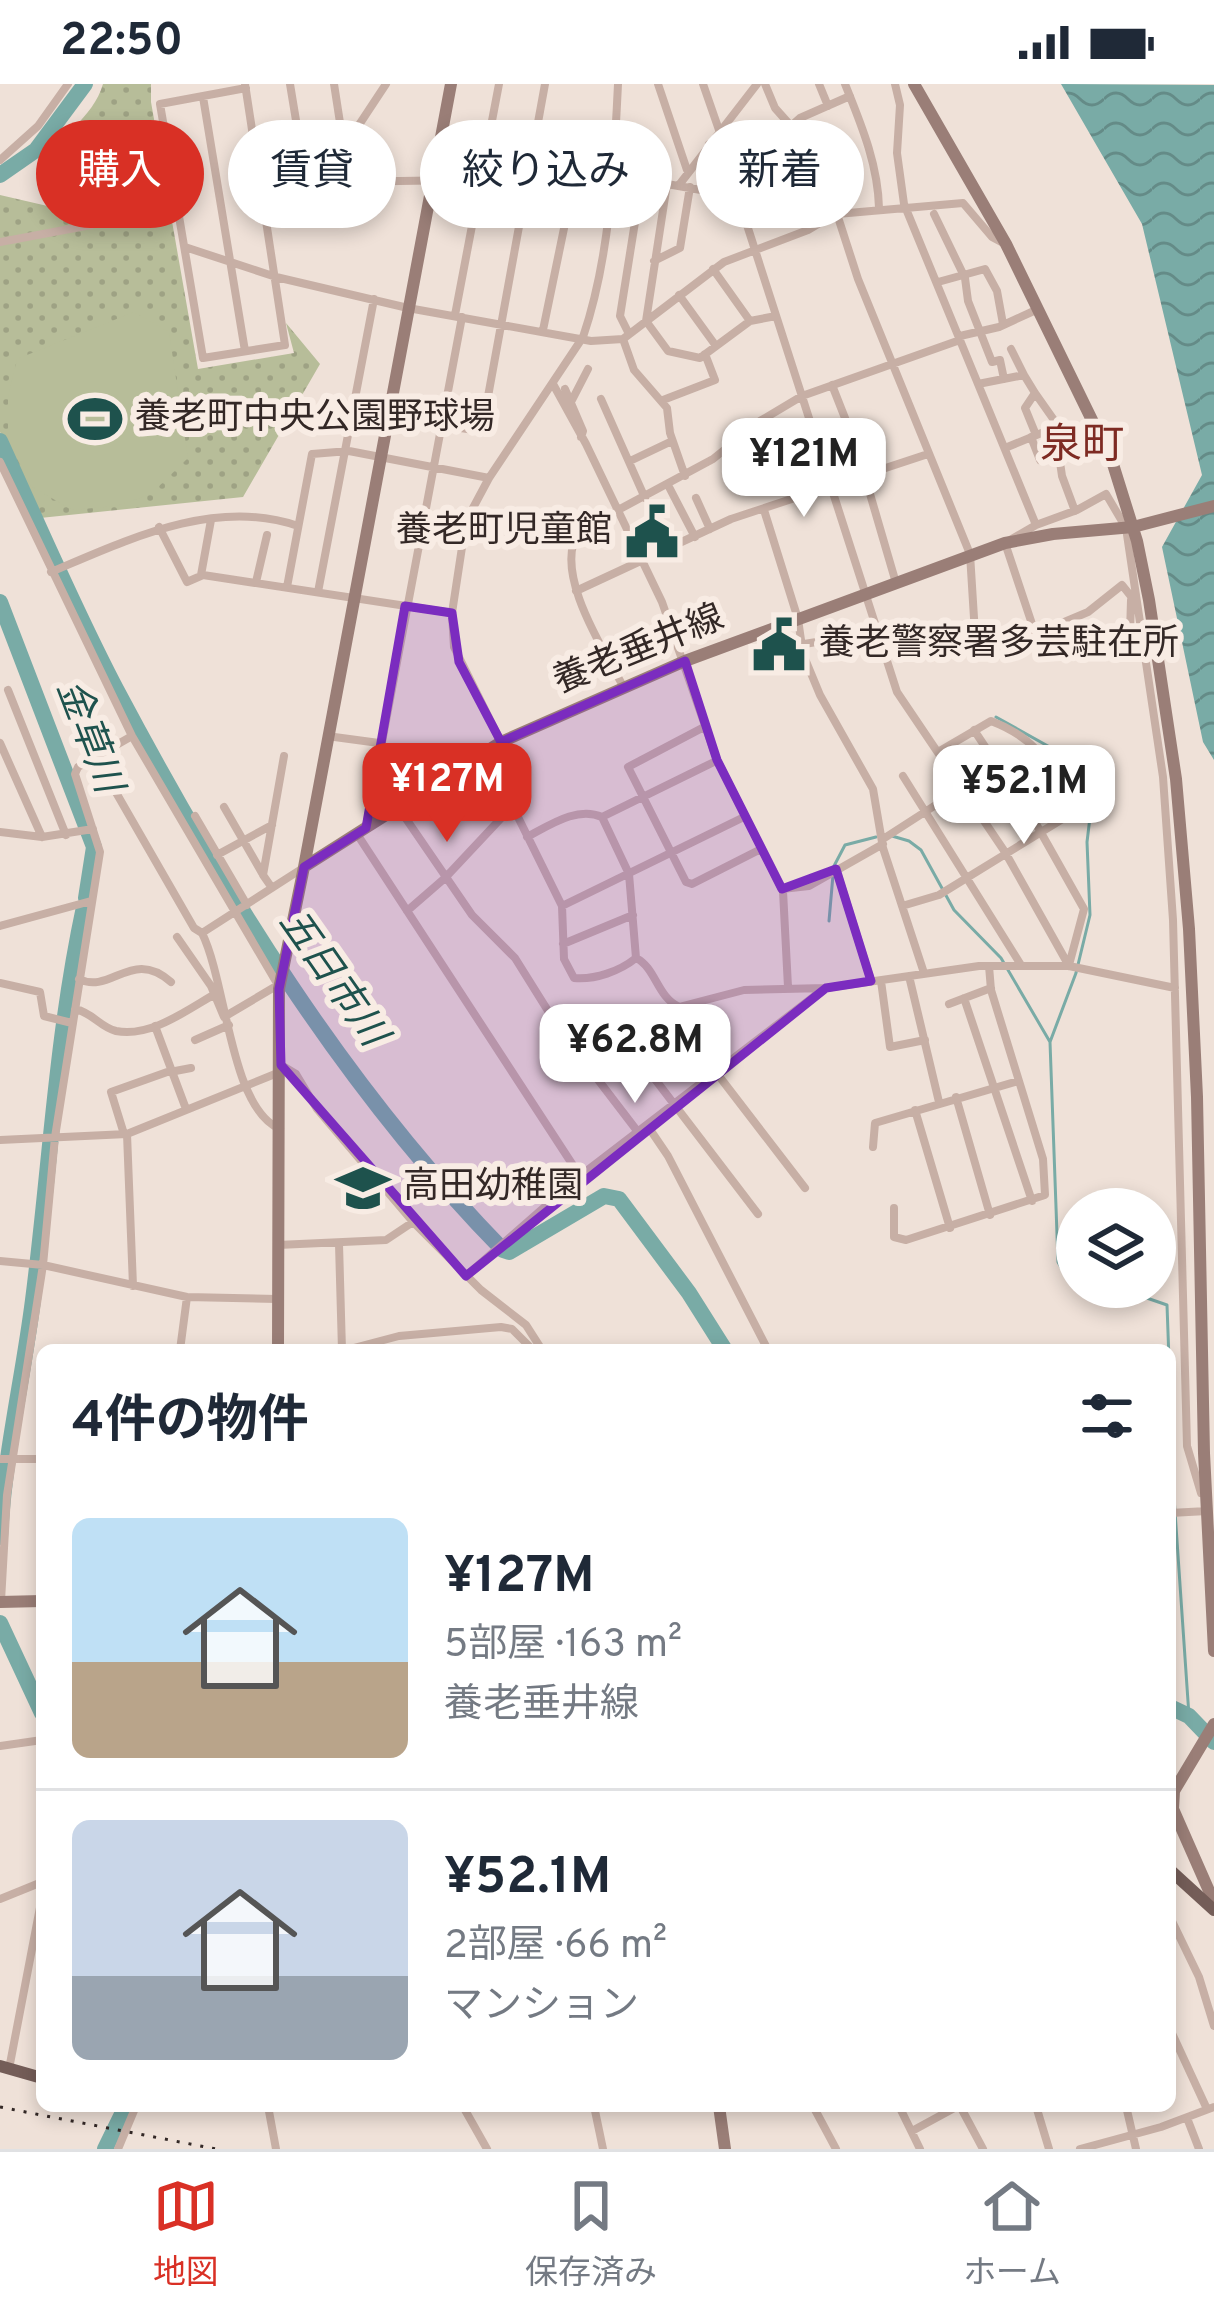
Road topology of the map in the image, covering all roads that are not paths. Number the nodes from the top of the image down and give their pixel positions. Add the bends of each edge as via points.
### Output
1 (68, 84) edge
2 (290, 84) edge
3 (334, 84) edge
4 (451, 84) edge
5 (499, 84) edge
6 (545, 84) edge
7 (618, 84) edge
8 (658, 84) edge
9 (703, 84) edge
10 (819, 84) edge
11 (845, 84) edge
12 (896, 84) edge
13 (914, 84) edge
14 (245, 86) edge
15 (755, 86) edge
16 (381, 88) edge
17 (850, 96) junction
18 (203, 97) junction
19 (828, 106) junction
20 (251, 120) edge
21 (296, 120) edge
22 (340, 120) edge
23 (361, 120) edge
24 (444, 120) edge
25 (492, 120) edge
26 (538, 120) edge
27 (616, 120) edge
28 (716, 120) edge
29 (727, 120) edge
30 (786, 120) edge
31 (802, 120) edge
32 (696, 159) edge
33 (0, 160) edge
34 (687, 170) junction
35 (672, 184) edge
36 (679, 185) junction
37 (690, 187) junction
38 (696, 188) edge
39 (879, 208) junction
40 (864, 210) edge
41 (907, 211) junction
42 (934, 214) dead end
43 (75, 228) edge
44 (268, 228) edge
45 (424, 228) edge
46 (473, 228) edge
47 (518, 228) edge
48 (564, 228) edge
49 (605, 228) edge
50 (634, 228) edge
51 (659, 228) edge
52 (748, 228) edge
53 (811, 228) edge
54 (839, 228) edge
55 (0, 242) edge
56 (1006, 244) junction
57 (184, 247) junction
58 (755, 251) junction
59 (654, 261) junction
60 (229, 262) junction
61 (712, 269) junction
62 (962, 274) junction
63 (275, 277) junction
64 (938, 282) junction
65 (680, 296) junction
66 (374, 299) junction
67 (407, 308) junction
68 (1036, 310) junction
69 (458, 316) junction
70 (776, 316) junction
71 (646, 321) junction
72 (750, 321) junction
73 (500, 322) junction
74 (1003, 324) junction
75 (543, 330) junction
76 (979, 331) junction
77 (626, 336) junction
78 (583, 337) junction
79 (960, 338) junction
80 (716, 346) junction
81 (1011, 349) dead end
82 (245, 352) junction
83 (705, 355) junction
84 (893, 364) junction
85 (588, 369) dead end
86 (1024, 375) junction
87 (1004, 379) junction
88 (553, 383) junction
89 (978, 384) junction
90 (832, 385) junction
91 (565, 389) dead end
92 (1035, 393) junction
93 (802, 396) junction
94 (602, 399) dead end
95 (663, 400) junction
96 (571, 404) junction
97 (441, 425) junction
98 (1056, 427) junction
99 (1034, 436) junction
100 (581, 437) junction
101 (672, 441) junction
102 (1005, 448) junction
103 (345, 451) junction
104 (928, 454) junction
105 (380, 455) junction
106 (1040, 460) dead end
107 (629, 461) junction
108 (0, 462) edge
109 (433, 466) junction
110 (685, 476) junction
111 (864, 476) junction
112 (489, 478) junction
113 (668, 485) junction
114 (830, 489) junction
115 (645, 498) junction
116 (696, 498) dead end
117 (1214, 506) edge
118 (764, 510) junction
119 (1075, 511) junction
120 (619, 512) junction
121 (211, 520) junction
122 (1036, 525) junction
123 (298, 526) junction
124 (159, 527) junction
125 (1130, 528) junction
126 (710, 529) junction
127 (267, 535) dead end
128 (694, 537) junction
129 (1005, 543) junction
130 (970, 554) junction
131 (641, 560) junction
132 (51, 572) junction
133 (201, 575) junction
134 (256, 582) junction
135 (896, 583) junction
136 (287, 587) junction
137 (576, 591) junction
138 (318, 592) junction
139 (864, 595) junction
140 (354, 597) junction
141 (1133, 600) junction
142 (405, 606) junction
143 (452, 613) junction
144 (798, 619) junction
145 (1034, 630) junction
146 (878, 631) junction
147 (975, 634) junction
148 (804, 644) junction
149 (1136, 658) dead end
150 (685, 661) junction
151 (623, 686) junction
152 (8, 689) dead end
153 (706, 726) junction
154 (974, 730) junction
155 (132, 736) junction
156 (328, 736) junction
157 (501, 742) junction
158 (0, 743) edge
159 (380, 743) junction
160 (938, 752) junction
161 (284, 756) dead end
162 (95, 757) junction
163 (717, 760) junction
164 (903, 776) dead end
165 (962, 788) junction
166 (642, 797) junction
167 (224, 807) dead end
168 (398, 807) junction
169 (514, 809) junction
170 (926, 811) junction
171 (195, 816) dead end
172 (602, 817) junction
173 (744, 817) junction
174 (272, 825) junction
175 (89, 830) junction
176 (361, 831) junction
177 (0, 832) edge
178 (1042, 834) junction
179 (66, 835) junction
180 (527, 836) junction
181 (42, 837) junction
182 (243, 840) junction
183 (883, 842) junction
184 (761, 849) junction
185 (1005, 853) junction
186 (671, 854) junction
187 (217, 855) junction
188 (304, 867) junction
189 (836, 869) junction
190 (629, 874) junction
191 (263, 875) junction
192 (968, 875) junction
193 (445, 878) junction
194 (272, 889) junction
195 (782, 889) junction
196 (92, 901) junction
197 (247, 905) junction
198 (562, 906) junction
199 (902, 906) junction
200 (406, 911) junction
201 (233, 914) junction
202 (633, 915) junction
203 (0, 926) edge
204 (202, 933) junction
205 (177, 937) dead end
206 (563, 944) junction
207 (636, 958) junction
208 (989, 966) junction
209 (1022, 966) junction
210 (1069, 966) junction
211 (923, 973) junction
212 (909, 976) junction
213 (79, 980) junction
214 (876, 981) junction
215 (171, 982) dead end
216 (0, 983) edge
217 (279, 984) junction
218 (788, 987) junction
219 (826, 988) junction
220 (991, 988) junction
221 (1175, 988) junction
222 (215, 994) junction
223 (964, 998) junction
224 (949, 1004) dead end
225 (679, 1007) junction
226 (75, 1010) junction
227 (228, 1021) junction
228 (68, 1023) junction
229 (154, 1026) junction
230 (195, 1040) dead end
231 (925, 1040) junction
232 (585, 1062) junction
233 (190, 1068) dead end
234 (281, 1069) junction
235 (716, 1071) junction
236 (170, 1072) junction
237 (1018, 1081) junction
238 (994, 1085) junction
239 (244, 1086) junction
240 (956, 1097) junction
241 (674, 1102) junction
242 (939, 1102) junction
243 (186, 1109) junction
244 (915, 1110) junction
245 (647, 1125) junction
246 (280, 1129) junction
247 (638, 1132) junction
248 (125, 1134) junction
249 (55, 1136) junction
250 (0, 1140) edge
251 (873, 1148) dead end
252 (580, 1176) junction
253 (805, 1188) dead end
254 (1032, 1201) junction
255 (894, 1208) dead end
256 (758, 1214) dead end
257 (990, 1215) junction
258 (413, 1222) junction
259 (950, 1228) junction
260 (339, 1244) junction
261 (278, 1245) junction
262 (0, 1261) edge
263 (43, 1265) junction
264 (466, 1276) junction
265 (133, 1286) junction
266 (187, 1298) junction
267 (278, 1299) junction
268 (181, 1344) edge
269 (278, 1344) edge
270 (344, 1344) edge
271 (368, 1344) edge
272 (527, 1344) edge
273 (538, 1344) edge
274 (765, 1344) edge
275 (0, 1459) edge
276 (13, 1459) junction
277 (36, 1459) edge
278 (1207, 1510) junction
279 (1176, 1513) edge
280 (36, 1601) edge
281 (1, 1602) edge
282 (1214, 1651) edge
283 (1214, 1724) edge
284 (36, 1740) edge
285 (0, 1746) edge
286 (1176, 1784) edge
287 (1176, 1819) edge
288 (1176, 1875) edge
289 (36, 1886) edge
290 (0, 1899) edge
291 (1214, 1906) edge
292 (36, 1924) edge
293 (1176, 1929) edge
294 (1214, 2026) edge
295 (1176, 2041) edge
296 (4, 2068) edge
297 (36, 2076) edge
298 (1211, 2108) edge
299 (133, 2112) edge
300 (269, 2112) edge
301 (466, 2112) edge
302 (595, 2112) edge
303 (720, 2112) edge
304 (816, 2112) edge
305 (902, 2112) edge
306 (947, 2112) edge
307 (962, 2112) edge
308 (1038, 2112) edge
309 (1128, 2112) edge
310 (1187, 2118) junction
311 (911, 2131) junction
312 (1134, 2135) junction
313 (118, 2149) edge
314 (276, 2149) edge
315 (488, 2149) edge
316 (603, 2149) edge
317 (725, 2149) edge
318 (836, 2149) edge
319 (920, 2149) edge
320 (983, 2149) edge
321 (1049, 2149) edge
322 (1081, 2149) edge
323 (1136, 2149) edge
324 (1199, 2149) edge

1 - 33 street
2 - 21 street
3 - 22 street
4 - 24 street
5 - 25 street
6 - 26 street
7 - 27 street
8 - 34 street
9 - 28 street
10 - 19 street
11 - 17 street
12 - 41 street
13 - 56 street
14 - 18 street
14 - 20 street
15 - 29 street
15 - 30 street
16 - 23 street
17 - 19 street
17 - 39 street
18 - 57 street via 160,104
18 - 60 street
19 - 31 street
32 - 34 street
34 - 36 street
35 - 36 street
36 - 37 street
37 - 38 street
37 - 59 street via 680,248
39 - 40 street
39 - 41 street
41 - 56 street via 963,203
41 - 64 street
42 - 62 street
43 - 55 street
44 - 63 street
45 - 67 street
46 - 69 street
47 - 73 street
48 - 75 street
49 - 78 street
50 - 77 street via 620,316
51 - 59 street
52 - 58 street
53 - 58 street
54 - 84 street
56 - 68 street
57 - 60 street
57 - 82 street via 203,358
58 - 61 street
58 - 70 street
59 - 71 street
60 - 63 street
60 - 82 street
61 - 65 street
61 - 72 street
62 - 64 street
62 - 74 street via 985,269
62 - 76 street
63 - 66 street
63 - 82 street via 285,345
64 - 79 street
65 - 71 street
65 - 80 street
66 - 67 street
66 - 103 street
67 - 69 street
67 - 105 street
68 - 74 street
68 - 125 street via 1112,461
69 - 73 street
69 - 97 street
70 - 72 street
70 - 93 street
71 - 77 street
71 - 83 street via 668,351
72 - 80 street
73 - 75 street
73 - 97 street via 485,413 474,430
74 - 76 street
75 - 78 street
76 - 79 street
76 - 87 street
77 - 78 street
77 - 95 street via 634,370
78 - 88 street
79 - 84 street
79 - 89 street
80 - 83 street
81 - 86 street
83 - 95 street via 715,380
84 - 90 street
84 - 104 street
85 - 96 street
86 - 87 street
86 - 92 street
87 - 89 street
88 - 100 street
88 - 112 street
89 - 102 street
90 - 93 street
90 - 111 street
91 - 96 street
92 - 98 street
92 - 99 street via 1024,408
93 - 110 street
93 - 114 street
94 - 107 street
95 - 101 street
96 - 100 street
97 - 109 street
98 - 99 street
98 - 119 street
99 - 102 street
99 - 106 street
100 - 120 street
101 - 107 street
101 - 110 street
102 - 122 street
103 - 105 street
103 - 123 street via 312,454
103 - 138 street
104 - 111 street
104 - 130 street
105 - 109 street
105 - 140 street
107 - 115 street
108 - 132 street
109 - 112 street
109 - 142 street
110 - 113 street
111 - 114 street
111 - 135 street
112 - 143 street via 466,521
113 - 115 street
113 - 128 street
114 - 118 street
114 - 139 street
115 - 120 street
116 - 126 street
117 - 125 street, 養老垂井線
118 - 126 street
118 - 144 street
119 - 122 street
119 - 125 street via 1106,494
120 - 131 street
120 - 137 street via 572,540
121 - 123 street via 268,515
121 - 124 street
121 - 133 street
122 - 129 street
123 - 136 street
124 - 132 street
124 - 133 street via 187,582
125 - 129 street, 養老垂井線
125 - 141 street
125 - 278 street via 1162,672 1186,893
126 - 128 street
127 - 134 street
128 - 131 street
129 - 130 street, 養老垂井線
129 - 145 street
130 - 135 street, 養老垂井線
130 - 147 street
131 - 137 street
131 - 150 street
132 - 155 street
133 - 134 street
134 - 136 street
135 - 139 street, 養老垂井線
136 - 138 street
137 - 151 street
138 - 140 street
139 - 144 street, 養老垂井線
139 - 146 street
140 - 142 street
140 - 156 street
141 - 145 street via 1122,584 1066,623
141 - 149 street
141 - 221 street via 1162,776
142 - 143 street
142 - 159 street
143 - 157 street via 459,662
144 - 148 street
144 - 150 street, 養老垂井線
145 - 147 street
146 - 147 street via 923,626
146 - 148 street
146 - 160 street via 898,692
148 - 183 street via 820,695 873,789
150 - 151 street, 養老垂井線
150 - 153 street
151 - 157 street, 養老垂井線
152 - 179 street
153 - 163 street
153 - 166 street via 628,767
154 - 160 street
154 - 178 street
154 - 178 street via 991,721 1031,739 1078,811
155 - 162 street
155 - 201 street
156 - 159 street
156 - 188 street
157 - 168 street, 養老垂井線
157 - 169 street via 516,781
158 - 181 street
159 - 176 street
160 - 165 street
161 - 174 street
162 - 175 street via 75,774
162 - 204 street
163 - 166 street
163 - 173 street
164 - 170 street
165 - 170 street
165 - 185 street
166 - 172 street
166 - 186 street
167 - 182 street
168 - 176 street, 養老垂井線
168 - 193 street
169 - 180 street
169 - 193 street
170 - 183 street
170 - 192 street
171 - 187 street
172 - 180 street via 572,815
172 - 190 street
173 - 184 street
173 - 186 street
174 - 182 street
174 - 191 street
175 - 179 street
175 - 196 street via 100,852
176 - 188 street, 養老垂井線
176 - 200 street
177 - 181 street
178 - 185 street
178 - 210 street via 1084,909
179 - 181 street
180 - 198 street
182 - 187 street
182 - 191 street
183 - 189 street
183 - 199 street
184 - 186 street via 692,884
184 - 195 street
185 - 192 street
185 - 210 street
186 - 190 street
187 - 197 street
188 - 194 street
188 - 217 street
189 - 195 street via 809,886
189 - 214 street
190 - 198 street
190 - 202 street
191 - 194 street
192 - 199 street
192 - 209 street
193 - 200 street
193 - 232 street via 515,958
194 - 197 street
195 - 218 street
196 - 203 street
196 - 213 street
197 - 201 street
198 - 206 street
199 - 211 street
200 - 252 street
201 - 204 street
201 - 217 street
202 - 206 street
202 - 207 street
204 - 227 street
205 - 222 street
206 - 207 street via 574,979
207 - 225 street
208 - 209 street
208 - 211 street
208 - 220 street
209 - 210 street
210 - 221 street
211 - 212 street
212 - 214 street
212 - 231 street
213 - 215 street via 92,984 141,968
213 - 226 street
214 - 219 street
214 - 231 street via 890,1047
216 - 228 street via 40,992 44,1016
217 - 227 street
217 - 234 street
218 - 219 street
218 - 225 street
219 - 235 street
220 - 223 street
220 - 237 street
221 - 278 street via 1187,1446
222 - 227 street
222 - 229 street
223 - 224 street
223 - 238 street
225 - 235 street via 689,1037
226 - 228 street
226 - 229 street via 91,1012 110,1030
227 - 230 street
227 - 239 street
228 - 249 street
229 - 236 street
231 - 242 street
232 - 241 street via 622,1036
232 - 247 street
233 - 236 street
234 - 239 street
234 - 246 street
234 - 258 street via 305,1084 316,1109
235 - 241 street
235 - 253 street
236 - 243 street
236 - 248 street via 111,1092
237 - 238 street
237 - 254 street via 1043,1159 1045,1195
238 - 240 street
238 - 254 street
239 - 243 street
239 - 246 street
240 - 242 street
240 - 257 street
241 - 245 street
241 - 256 street
242 - 244 street
243 - 248 street
244 - 251 street via 875,1123
244 - 259 street
245 - 247 street
245 - 274 street
246 - 261 street
247 - 252 street
248 - 249 street
248 - 265 street
249 - 250 street
249 - 263 street
252 - 264 street
254 - 257 street
255 - 259 street via 894,1237
257 - 259 street
258 - 260 street via 386,1240
258 - 264 street
260 - 261 street
260 - 270 street
261 - 267 street
262 - 263 street
263 - 265 street
263 - 276 street
264 - 273 street
265 - 266 street
266 - 267 street
266 - 268 street
267 - 269 street
271 - 272 street via 501,1328
275 - 276 street
276 - 277 street
276 - 281 street
278 - 279 street
278 - 282 street
280 - 281 street
283 - 286 street
284 - 285 street
287 - 291 street
288 - 291 main road
289 - 290 street
292 - 296 street
293 - 294 street
295 - 298 street
296 - 297 main road
298 - 310 street
299 - 313 street
300 - 314 street
301 - 315 street
302 - 316 street
303 - 317 street
304 - 318 street
305 - 311 street
306 - 311 street
307 - 320 street
308 - 321 street
309 - 312 street
310 - 312 street
310 - 324 street
311 - 319 street
312 - 322 street
312 - 323 street

